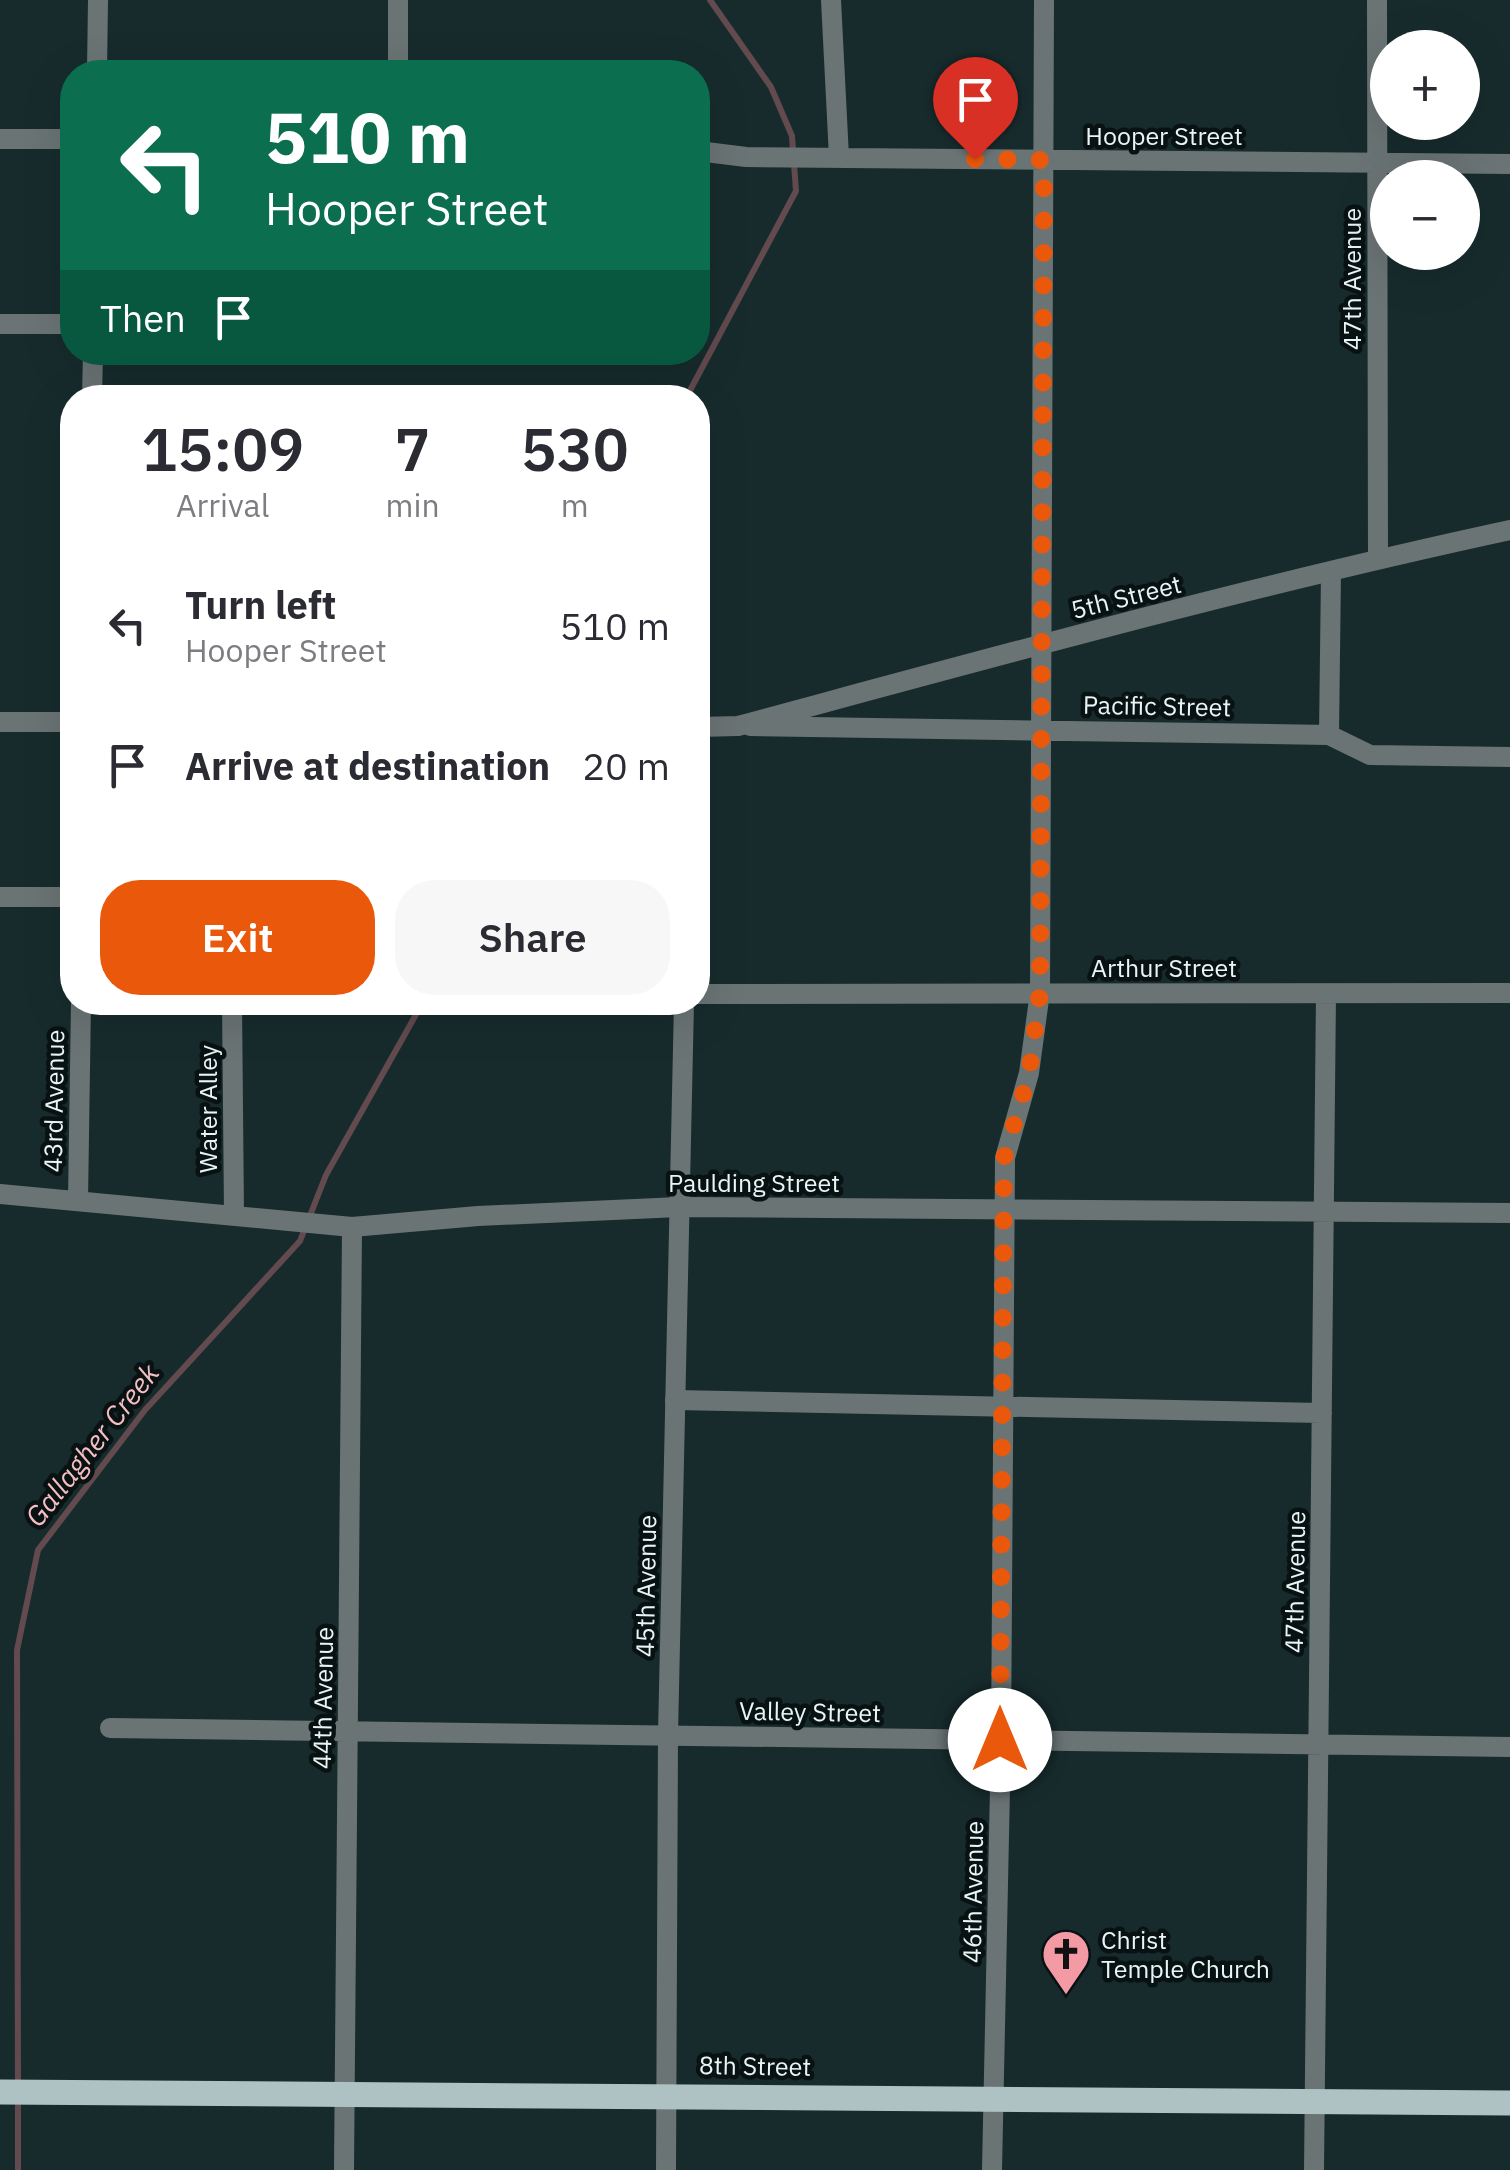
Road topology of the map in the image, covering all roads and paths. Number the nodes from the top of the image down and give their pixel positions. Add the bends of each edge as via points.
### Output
1 (98, 0) edge
2 (398, 0) edge
3 (831, 0) edge
4 (1044, 0) edge
5 (1377, 0) edge
6 (98, 60) edge
7 (398, 60) edge
8 (0, 138) edge
9 (60, 139) edge
10 (710, 152) edge
11 (830, 157) junction
12 (1044, 160) junction
13 (1377, 160) edge
14 (1370, 162) edge
15 (1480, 164) edge
16 (1510, 164) edge
17 (1377, 270) edge
18 (0, 324) edge
19 (60, 324) edge
20 (1510, 530) edge
21 (1378, 558) junction
22 (1331, 572) junction
23 (1040, 644) junction
24 (0, 722) edge
25 (60, 722) edge
26 (738, 726) junction
27 (710, 727) edge
28 (1040, 728) junction
29 (1329, 735) junction
30 (1510, 757) edge
31 (60, 896) edge
32 (0, 897) edge
33 (1040, 992) junction
34 (1510, 993) edge
35 (710, 994) edge
36 (1326, 994) junction
37 (81, 1015) edge
38 (232, 1015) edge
39 (684, 1015) edge
40 (0, 1194) edge
41 (78, 1201) junction
42 (679, 1208) junction
43 (1003, 1208) junction
44 (1324, 1210) junction
45 (1510, 1213) edge
46 (234, 1214) junction
47 (352, 1227) junction
48 (675, 1400) junction
49 (1002, 1406) junction
50 (1322, 1413) junction
51 (110, 1728) dead end
52 (347, 1731) junction
53 (668, 1735) junction
54 (1000, 1740) junction
55 (1319, 1746) junction
56 (1510, 1748) edge
57 (0, 2092) edge
58 (344, 2093) junction
59 (667, 2095) junction
60 (993, 2099) junction
61 (1315, 2101) junction
62 (1510, 2102) edge
63 (344, 2170) edge
64 (666, 2170) edge
65 (992, 2170) edge
66 (1314, 2170) edge

1 - 6 street
2 - 7 street
3 - 11 street
4 - 12 street, 46th Avenue
5 - 13 street, 47th Avenue
8 - 9 street
10 - 11 street, Hooper Street
11 - 12 street, Hooper Street
12 - 14 street, Hooper Street
12 - 23 street, 46th Avenue
15 - 16 street, Hooper Street
17 - 21 street, 47th Avenue
18 - 19 street
20 - 21 street, 5th Street
21 - 22 street, 5th Street
22 - 23 street, 5th Street
22 - 29 street
23 - 26 street, 5th Street
23 - 28 street, 46th Avenue
24 - 25 street
26 - 27 street, 5th Street
26 - 28 street, Pacific Street
28 - 29 street, Pacific Street
28 - 33 street, 46th Avenue
29 - 30 street, Pacific Street via 1370,755
31 - 32 street
33 - 35 street, Arthur Street
33 - 36 street, Arthur Street
33 - 43 street, 46th Avenue via 1029,1074 1004,1158
34 - 36 street, Arthur Street
36 - 44 street, 47th Avenue
37 - 41 street, 43rd Avenue
38 - 46 street, Water Alley
39 - 42 street, 45th Avenue
40 - 41 street, Paulding Street
41 - 46 street, Paulding Street
42 - 43 street, Paulding Street
42 - 47 street, Paulding Street
42 - 48 street, 45th Avenue
43 - 44 street, Paulding Street
43 - 49 street, 46th Avenue
44 - 45 street, Paulding Street
44 - 50 street, 47th Avenue
46 - 47 street, Paulding Street
47 - 52 street, 44th Avenue
48 - 49 street
48 - 53 street, 45th Avenue
49 - 50 street
49 - 54 street, 46th Avenue
50 - 55 street, 47th Avenue
51 - 52 street, Valley Street
52 - 53 street, Valley Street
52 - 58 street, 44th Avenue
53 - 54 street, Valley Street
53 - 59 street, 45th Avenue
54 - 55 street, Valley Street
54 - 60 street, 46th Avenue
55 - 56 street, Valley Street
55 - 61 street, 47th Avenue
57 - 58 main road, 8th Street
58 - 59 main road, 8th Street
58 - 63 street, 44th Avenue
59 - 60 main road, 8th Street
59 - 64 street, 45th Avenue
60 - 61 main road, 8th Street
60 - 65 street, 46th Avenue
61 - 62 main road, 8th Street
61 - 66 street, 47th Avenue

